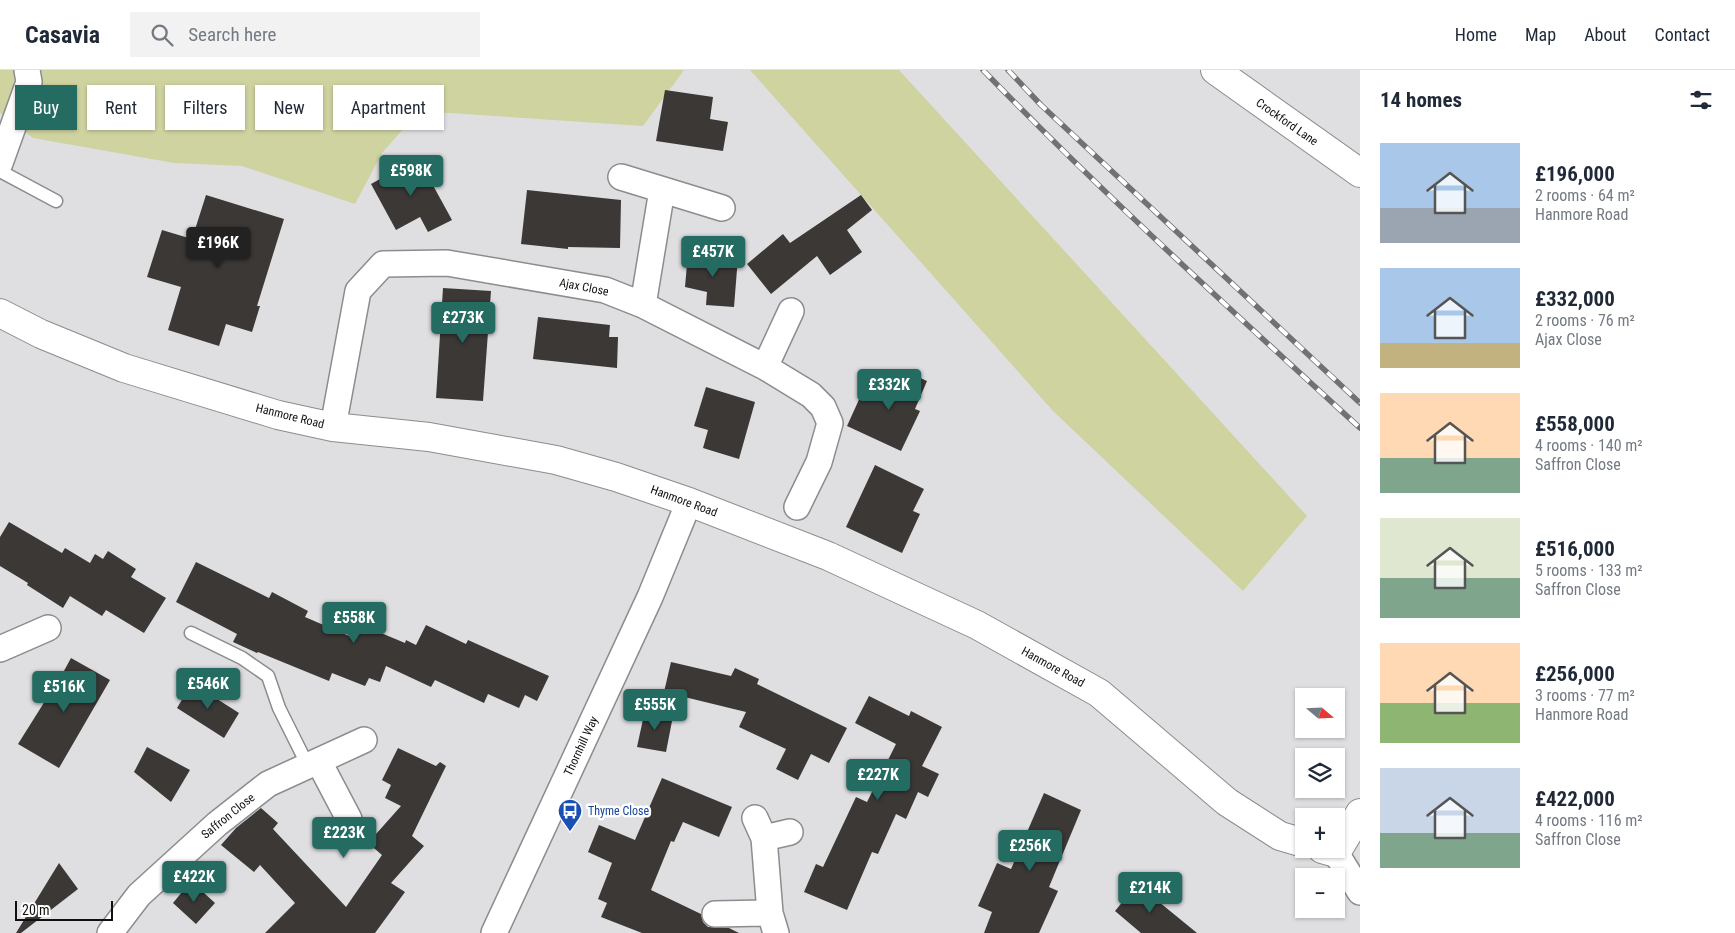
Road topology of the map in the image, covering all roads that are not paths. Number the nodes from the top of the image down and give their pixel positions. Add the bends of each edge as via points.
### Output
1 (27, 70) edge
2 (1215, 70) edge
3 (0, 163) edge
4 (0, 171) edge
5 (1360, 173) edge
6 (620, 177) dead end
7 (662, 190) junction
8 (56, 202) dead end
9 (722, 208) dead end
10 (643, 305) junction
11 (791, 312) dead end
12 (0, 313) edge
13 (765, 367) junction
14 (333, 427) junction
15 (688, 502) junction
16 (797, 507) dead end
17 (48, 628) dead end
18 (191, 633) dead end
19 (0, 649) edge
20 (364, 740) dead end
21 (313, 764) junction
22 (1360, 814) edge
23 (348, 818) dead end
24 (790, 832) dead end
25 (1345, 832) edge
26 (1295, 840) edge
27 (1334, 858) edge
28 (1360, 892) edge
29 (714, 914) dead end
30 (773, 923) edge
31 (110, 933) edge
32 (494, 933) edge

1 - 3 street via 29,82
2 - 5 street, Crockford Lane
4 - 8 lane
6 - 7 street
7 - 9 street
7 - 10 street
10 - 13 street, Ajax Close
10 - 14 street, Ajax Close via 605,290 447,264 383,264 358,291
11 - 13 street
12 - 14 street, Hanmore Road via 124,368 278,415
13 - 16 street, Ajax Close via 811,395 823,407 830,423 819,462
14 - 15 street, Hanmore Road via 429,437 556,460
15 - 26 street, Hanmore Road via 828,556 977,625 1098,693 1226,802 1280,836
15 - 32 street, Thornhill Way via 650,597
17 - 19 street
18 - 21 lane via 242,658 268,676 279,708
20 - 21 street, Saffron Close
21 - 23 street
21 - 31 street, Saffron Close via 268,784 216,824 139,895
22 - 25 street
24 - 30 street via 760,828
27 - 28 street
29 - 30 street

